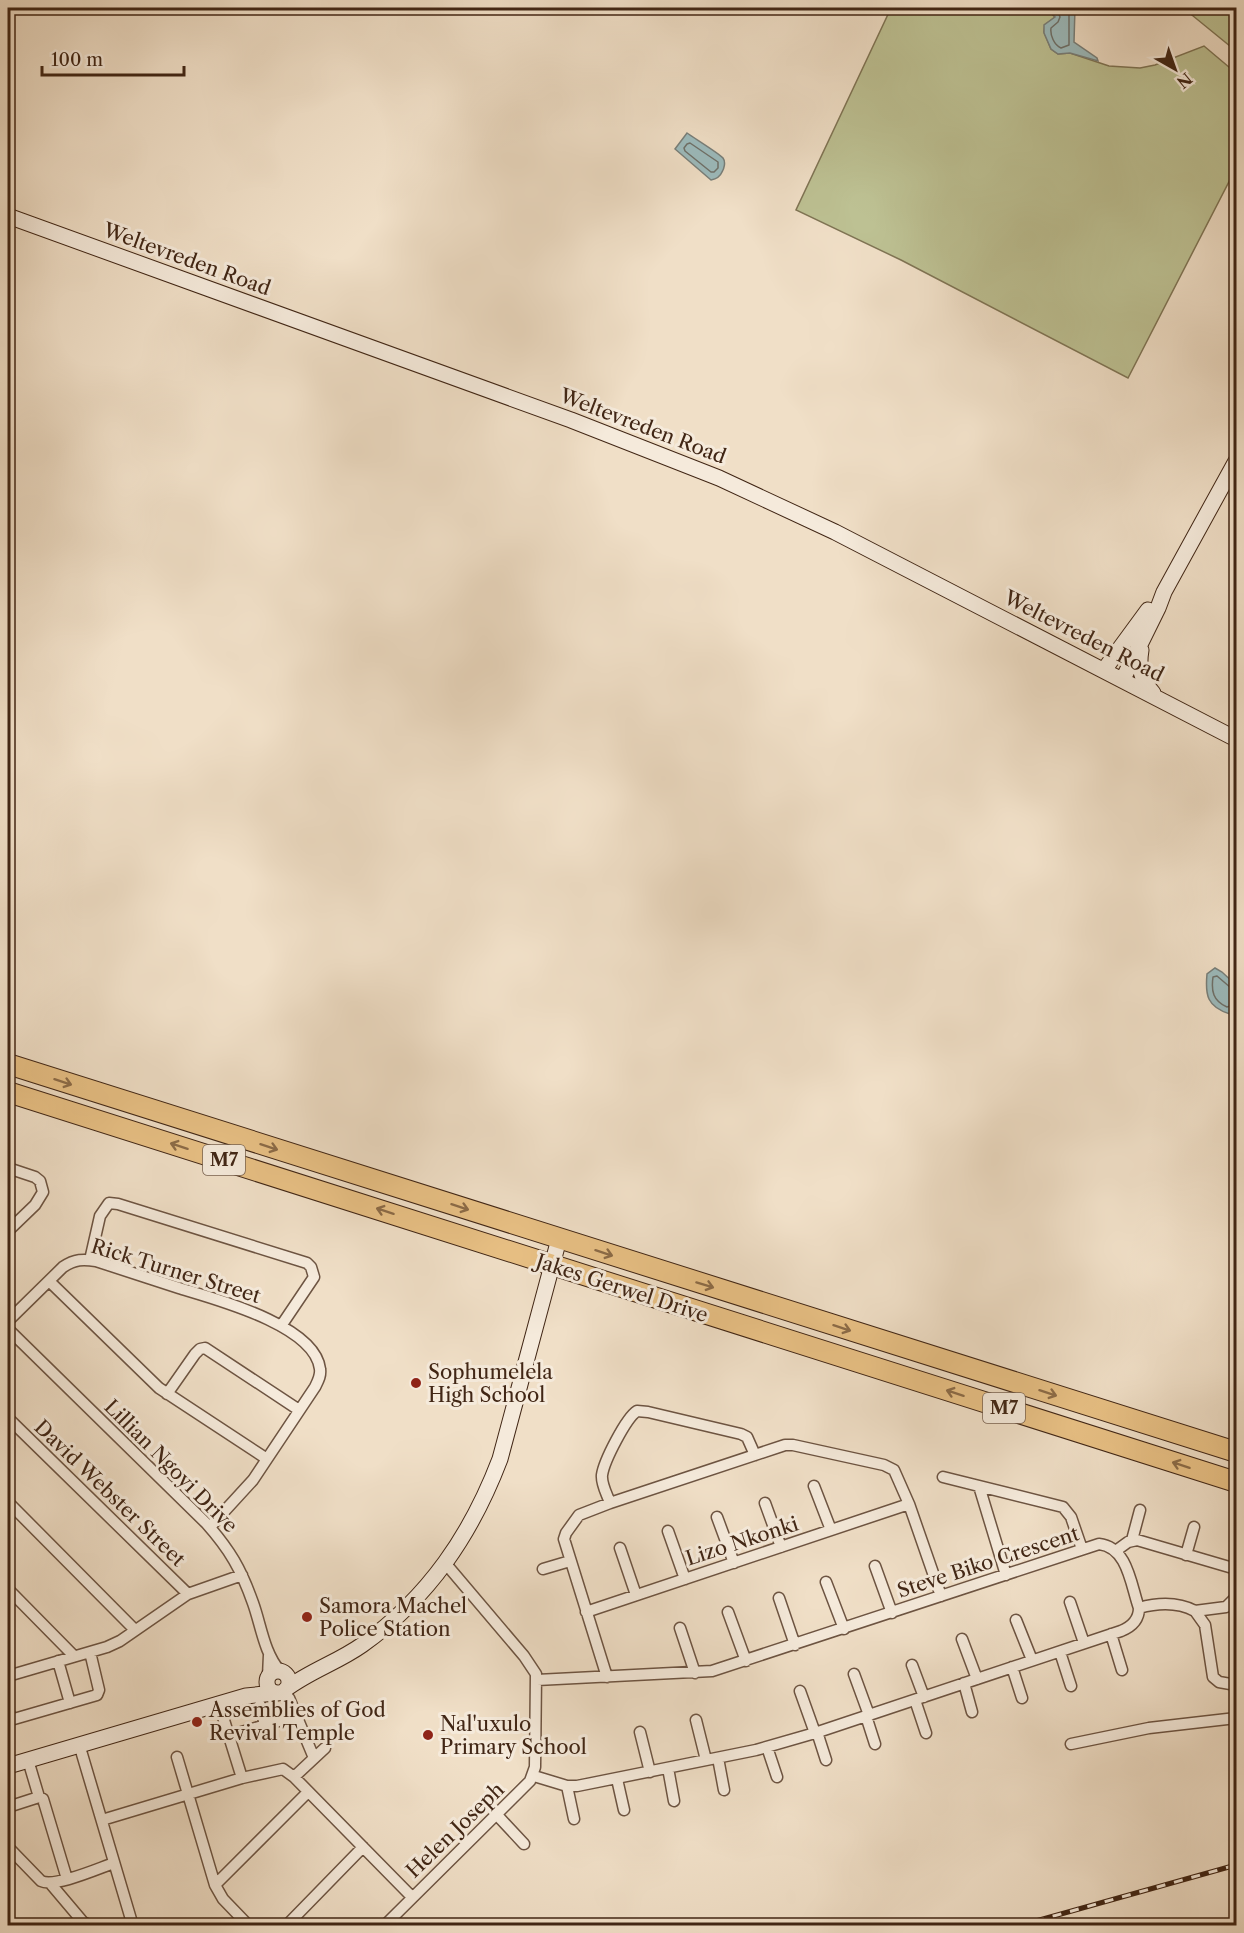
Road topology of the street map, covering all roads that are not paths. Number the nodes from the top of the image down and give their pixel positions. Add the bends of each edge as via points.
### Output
1 (8, 216) edge
2 (1236, 461) edge
3 (1164, 592) junction
4 (1143, 638) junction
5 (1104, 670) junction
6 (1123, 679) junction
7 (1156, 696) junction
8 (1236, 739) edge
9 (8, 1064) edge
10 (8, 1092) edge
11 (8, 1168) edge
12 (8, 1232) edge
13 (559, 1239) junction
14 (90, 1260) junction
15 (552, 1266) junction
16 (49, 1281) junction
17 (8, 1321) edge
18 (281, 1326) junction
19 (8, 1329) edge
20 (167, 1394) junction
21 (299, 1410) junction
22 (8, 1418) edge
23 (1236, 1452) edge
24 (755, 1455) junction
25 (267, 1459) junction
26 (943, 1477) dead end
27 (1236, 1482) edge
28 (814, 1486) dead end
29 (979, 1486) junction
30 (8, 1502) edge
31 (610, 1503) junction
32 (765, 1503) dead end
33 (909, 1504) junction
34 (1140, 1510) dead end
35 (717, 1517) dead end
36 (210, 1527) junction
37 (1194, 1527) dead end
38 (831, 1530) junction
39 (668, 1531) dead end
40 (1132, 1540) junction
41 (781, 1547) junction
42 (620, 1548) dead end
43 (1082, 1549) junction
44 (1117, 1551) junction
45 (1186, 1555) junction
46 (570, 1561) junction
47 (734, 1563) junction
48 (446, 1564) junction
49 (875, 1566) dead end
50 (543, 1569) dead end
51 (1236, 1569) edge
52 (242, 1575) junction
53 (1006, 1575) junction
54 (685, 1579) junction
55 (826, 1582) dead end
56 (8, 1590) edge
57 (188, 1594) junction
58 (636, 1595) junction
59 (941, 1596) junction
60 (779, 1598) dead end
61 (1236, 1598) edge
62 (1070, 1602) dead end
63 (1139, 1608) junction
64 (1195, 1611) junction
65 (586, 1612) junction
66 (728, 1612) dead end
67 (892, 1613) junction
68 (1016, 1620) dead end
69 (680, 1628) dead end
70 (843, 1629) junction
71 (135, 1630) junction
72 (1111, 1634) junction
73 (962, 1639) dead end
74 (1084, 1643) junction
75 (795, 1645) junction
76 (90, 1652) junction
77 (1060, 1652) junction
78 (74, 1656) junction
79 (1032, 1660) junction
80 (58, 1661) junction
81 (746, 1661) junction
82 (912, 1665) dead end
83 (1012, 1667) junction
84 (1122, 1670) dead end
85 (695, 1672) junction
86 (854, 1674) dead end
87 (8, 1676) edge
88 (607, 1677) junction
89 (977, 1679) junction
90 (537, 1680) junction
91 (278, 1683) junction
92 (964, 1683) junction
93 (1236, 1685) edge
94 (1071, 1686) dead end
95 (800, 1691) dead end
96 (919, 1698) junction
97 (1022, 1698) dead end
98 (70, 1703) junction
99 (260, 1706) dead end
100 (8, 1708) edge
101 (972, 1712) dead end
102 (867, 1715) junction
103 (296, 1716) junction
104 (223, 1717) dead end
105 (1236, 1718) edge
106 (696, 1720) dead end
107 (265, 1725) junction
108 (640, 1732) dead end
109 (816, 1733) junction
110 (926, 1733) dead end
111 (228, 1736) junction
112 (79, 1744) junction
113 (875, 1744) dead end
114 (1071, 1744) dead end
115 (325, 1748) dead end
116 (767, 1748) junction
117 (177, 1757) dead end
118 (314, 1758) junction
119 (718, 1758) junction
120 (28, 1760) junction
121 (706, 1760) junction
122 (826, 1760) dead end
123 (8, 1766) edge
124 (668, 1768) junction
125 (650, 1772) junction
126 (534, 1776) junction
127 (294, 1777) junction
128 (777, 1777) dead end
129 (242, 1778) junction
130 (617, 1779) junction
131 (567, 1786) junction
132 (724, 1790) dead end
133 (308, 1792) junction
134 (188, 1795) junction
135 (39, 1797) junction
136 (674, 1801) dead end
137 (8, 1807) edge
138 (624, 1810) dead end
139 (497, 1815) junction
140 (574, 1819) dead end
141 (102, 1820) junction
142 (524, 1844) dead end
143 (363, 1846) junction
144 (8, 1847) edge
145 (114, 1863) junction
146 (67, 1879) junction
147 (50, 1883) junction
148 (215, 1885) junction
149 (412, 1897) junction
150 (90, 1926) edge
151 (133, 1926) edge
152 (249, 1926) edge
153 (286, 1926) edge
154 (384, 1926) edge

1 - 5 street, Weltevreden Road via 719,477
2 - 3 street
3 - 4 street
3 - 5 street
4 - 6 street
4 - 7 street via 1141,676
5 - 6 street, Weltevreden Road
6 - 7 street, Weltevreden Road
7 - 8 street, Weltevreden Road
9 -> 13 highway, Jakes Gerwel Drive / M7
15 -> 10 highway, Jakes Gerwel Drive / M7
11 - 12 street via 35,1177 43,1192
13 - 15 street
13 -> 23 highway, Jakes Gerwel Drive / M7
14 - 16 street, Rick Turner Street via 69,1263
14 - 18 street, Rick Turner Street via 233,1305
14 - 18 street via 100,1216 109,1203 307,1263 314,1277
27 -> 15 highway, Jakes Gerwel Drive / M7
15 - 48 street via 500,1459 478,1511
16 - 17 street, Rick Turner Street
16 - 20 street
18 - 21 street, Rick Turner Street via 310,1350 320,1368 321,1376
19 - 36 street, Lillian Ngoyi Drive
20 - 21 street via 195,1353 205,1348
20 - 25 street
21 - 25 street, Rick Turner Street
22 - 57 street, David Webster Street
24 - 31 street
24 - 31 street via 747,1437 741,1434 637,1412 627,1421 604,1468 602,1477
24 - 33 street via 789,1444 884,1465 897,1474
25 - 36 street, Rick Turner Street
26 - 29 street
28 - 38 street
29 - 43 street via 1063,1507 1071,1517
29 - 53 street
30 - 71 street
31 - 46 street via 576,1518 564,1539
32 - 41 street
33 - 38 street, Lizo Nkonki
33 - 59 street
34 - 40 street
35 - 47 street
36 - 52 street, Lillian Ngoyi Drive via 235,1559
37 - 45 street
38 - 41 street, Lizo Nkonki
39 - 54 street
40 - 44 street
40 - 45 street
41 - 47 street, Lizo Nkonki
42 - 58 street
43 - 44 street, Steve Biko Crescent via 1099,1544
43 - 53 street, Steve Biko Crescent
44 - 63 street
45 - 51 street
46 - 50 street
46 - 65 street
47 - 54 street, Lizo Nkonki
48 - 90 street via 524,1656
48 - 91 street via 409,1606 361,1646 310,1673 292,1675
49 - 67 street
52 - 57 street
52 - 91 street, Lillian Ngoyi Drive
53 - 59 street, Steve Biko Crescent
54 - 58 street, Lizo Nkonki
55 - 70 street
56 - 78 street
57 - 71 street
58 - 65 street, Lizo Nkonki
59 - 67 street, Steve Biko Crescent
60 - 75 street
61 - 64 street via 1226,1606
62 - 74 street
63 - 64 street via 1163,1604
63 - 72 street via 1132,1625
64 - 93 street via 1205,1625 1213,1677
65 - 88 street
66 - 81 street
67 - 70 street, Steve Biko Crescent
68 - 79 street
69 - 85 street
70 - 75 street, Steve Biko Crescent
71 - 76 street via 120,1641
72 - 74 street
72 - 84 street
73 - 89 street
74 - 77 street
75 - 81 street, Steve Biko Crescent
76 - 78 street
76 - 98 street via 98,1692
77 - 79 street
77 - 94 street
78 - 80 street
79 - 83 street
80 - 87 street
80 - 98 street
81 - 85 street, Steve Biko Crescent
82 - 96 street
83 - 89 street
83 - 97 street
85 - 88 street, Steve Biko Crescent
86 - 102 street
88 - 90 street, Steve Biko Crescent
89 - 92 street
90 - 126 street
91 - 103 street, Lillian Ngoyi Drive
91 - 112 street via 246,1696
92 - 96 street
92 - 101 street
95 - 109 street
96 - 102 street
96 - 110 street
98 - 100 street via 14,1719
99 - 107 street
102 - 109 street
102 - 113 street
103 - 107 street
103 - 118 street, Lillian Ngoyi Drive
104 - 111 street
105 - 114 street via 1149,1728
106 - 121 street
107 - 111 street
108 - 125 street
109 - 116 street
109 - 122 street
111 - 129 street
112 - 120 street
112 - 141 street
115 - 118 street
116 - 119 street
116 - 128 street
117 - 134 street
118 - 127 street
119 - 121 street
119 - 132 street
120 - 123 street
120 - 135 street
121 - 124 street
124 - 125 street
124 - 136 street
125 - 130 street
126 - 131 street
126 - 139 street, Helen Joseph
127 - 129 street via 280,1769
127 - 133 street
129 - 134 street
130 - 131 street
130 - 138 street
131 - 140 street
133 - 143 street
133 - 148 street
134 - 141 street
134 - 148 street
135 - 137 street
135 - 146 street via 46,1805
139 - 142 street
139 - 149 street, Helen Joseph
141 - 145 street
143 - 149 street
143 - 153 street
144 - 147 street via 41,1881
145 - 146 street
145 - 151 street
146 - 147 street
147 - 150 street
148 - 152 street
149 - 154 street, Helen Joseph

